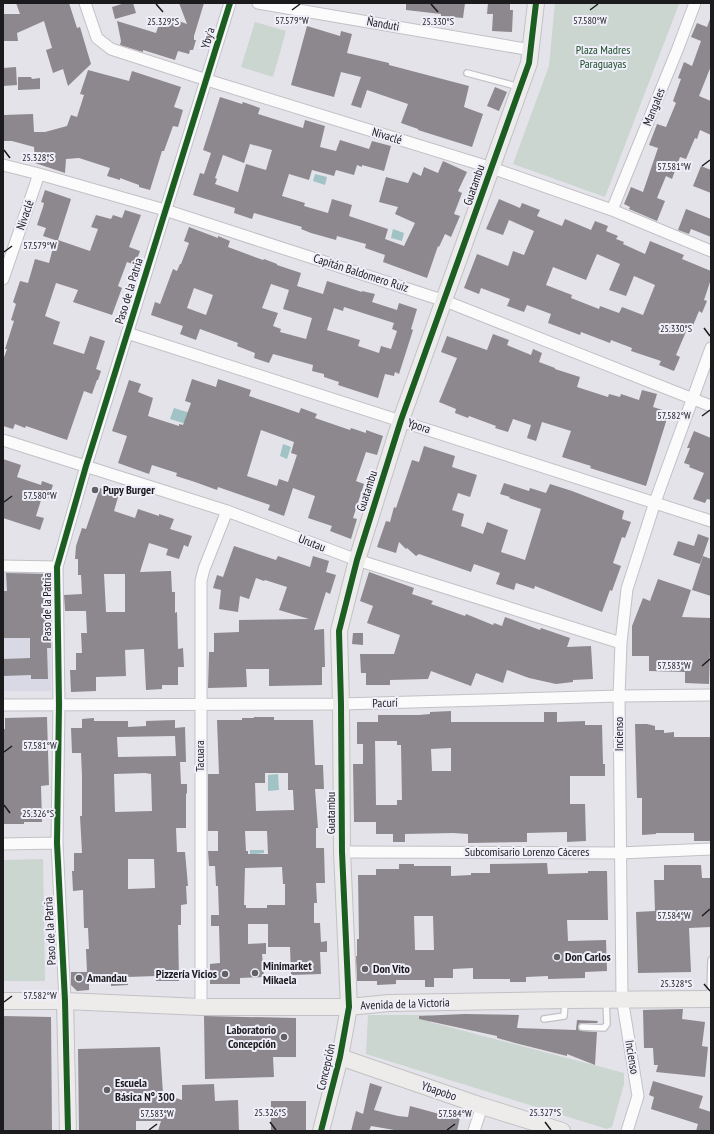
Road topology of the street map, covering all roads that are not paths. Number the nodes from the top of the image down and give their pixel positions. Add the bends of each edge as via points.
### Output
1 (85, 3) edge
2 (230, 3) edge
3 (258, 3) edge
4 (536, 3) edge
5 (695, 3) edge
6 (531, 50) junction
7 (467, 73) dead end
8 (207, 80) junction
9 (520, 89) junction
10 (3, 165) edge
11 (492, 168) junction
12 (39, 174) junction
13 (165, 210) junction
14 (612, 210) junction
15 (711, 251) edge
16 (3, 279) edge
17 (445, 301) junction
18 (127, 334) junction
19 (711, 348) edge
20 (693, 399) junction
21 (711, 406) edge
22 (401, 420) junction
23 (3, 440) edge
24 (86, 466) junction
25 (655, 502) junction
26 (227, 510) junction
27 (711, 521) edge
28 (356, 560) junction
29 (3, 566) edge
30 (57, 567) junction
31 (621, 643) junction
32 (711, 695) edge
33 (619, 696) junction
34 (200, 704) junction
35 (341, 704) junction
36 (3, 705) edge
37 (59, 705) junction
38 (57, 843) junction
39 (3, 844) edge
40 (711, 849) edge
41 (342, 852) junction
42 (620, 853) junction
43 (711, 960) edge
44 (622, 998) junction
45 (606, 999) junction
46 (710, 999) edge
47 (565, 1000) junction
48 (65, 1001) junction
49 (3, 1002) edge
50 (201, 1007) junction
51 (349, 1007) junction
52 (544, 1019) dead end
53 (582, 1027) dead end
54 (340, 1057) junction
55 (482, 1106) junction
56 (68, 1131) edge
57 (321, 1131) edge
58 (474, 1131) edge
59 (562, 1131) edge
60 (627, 1131) edge

1 - 8 street, Nivaclé via 98,38 111,49
2 - 8 street, Yby'a
3 - 6 street, Ñanduti
4 - 6 street, Guatambu
5 - 14 street, Mangales
6 - 9 street, Guatambu
7 - 9 lane
8 - 11 street, Nivaclé
8 - 13 street, Paso de la Patria
9 - 11 street, Guatambu
10 - 12 street, Capitán Baldomero Ruiz
11 - 14 street, Nivaclé
11 - 17 street, Guatambu
12 - 13 street, Capitán Baldomero Ruiz
12 - 16 street, Nivaclé
13 - 17 street, Capitán Baldomero Ruiz
13 - 18 street, Paso de la Patria
14 - 15 street, Nivaclé
17 - 20 street, Capitán Baldomero Ruiz
17 - 22 street, Guatambu
18 - 22 street, Ypora
18 - 24 street, Paso de la Patria
19 - 20 street, Incienso
20 - 21 street, Capitán Baldomero Ruiz
20 - 25 street, Incienso
22 - 25 street, Ypora
22 - 28 street, Guatambu
23 - 24 street, Urutau
24 - 26 street, Urutau
24 - 30 street, Paso de la Patria
25 - 27 street, Ypora
25 - 31 street, Incienso via 627,589
26 - 28 street, Urutau
26 - 34 street, Tacuara via 204,569 202,581
28 - 31 street, Urutau
28 - 35 street, Guatambu via 339,630
29 - 30 street
30 - 37 street, Paso de la Patria
31 - 33 street, Incienso
32 - 33 street, Pacurí
33 - 35 street, Pacurí
33 - 42 street, Incienso
34 - 35 street, Pacurí
34 - 37 street, Pacurí
34 - 50 street, Tacuara
35 - 41 street, Guatambu
36 - 37 street, Pacurí
37 - 38 street, Paso de la Patria
38 - 39 street
38 - 48 street, Paso de la Patria
40 - 42 street, Subcomisario Lorenzo Cáceres
41 - 42 street, Subcomisario Lorenzo Cáceres
41 - 51 street, Guatambu
42 - 44 street, Incienso
43 - 46 lane
44 - 45 street, Avenida de la Victoria
44 - 46 street, Avenida de la Victoria
44 - 60 street, Incienso via 638,1096
45 - 47 street, Avenida de la Victoria
45 - 53 lane via 607,1024 604,1028
47 - 51 street, Avenida de la Victoria via 389,1003
47 - 52 lane via 564,1016
48 - 49 street, Avenida de la Victoria
48 - 50 street, Avenida de la Victoria
48 - 56 street, Paso de la Patria
50 - 51 street, Avenida de la Victoria
51 - 54 street, Concepción
54 - 55 street, Ybapobo
54 - 57 street, Concepción
55 - 58 street
55 - 59 street, Ybapobo

